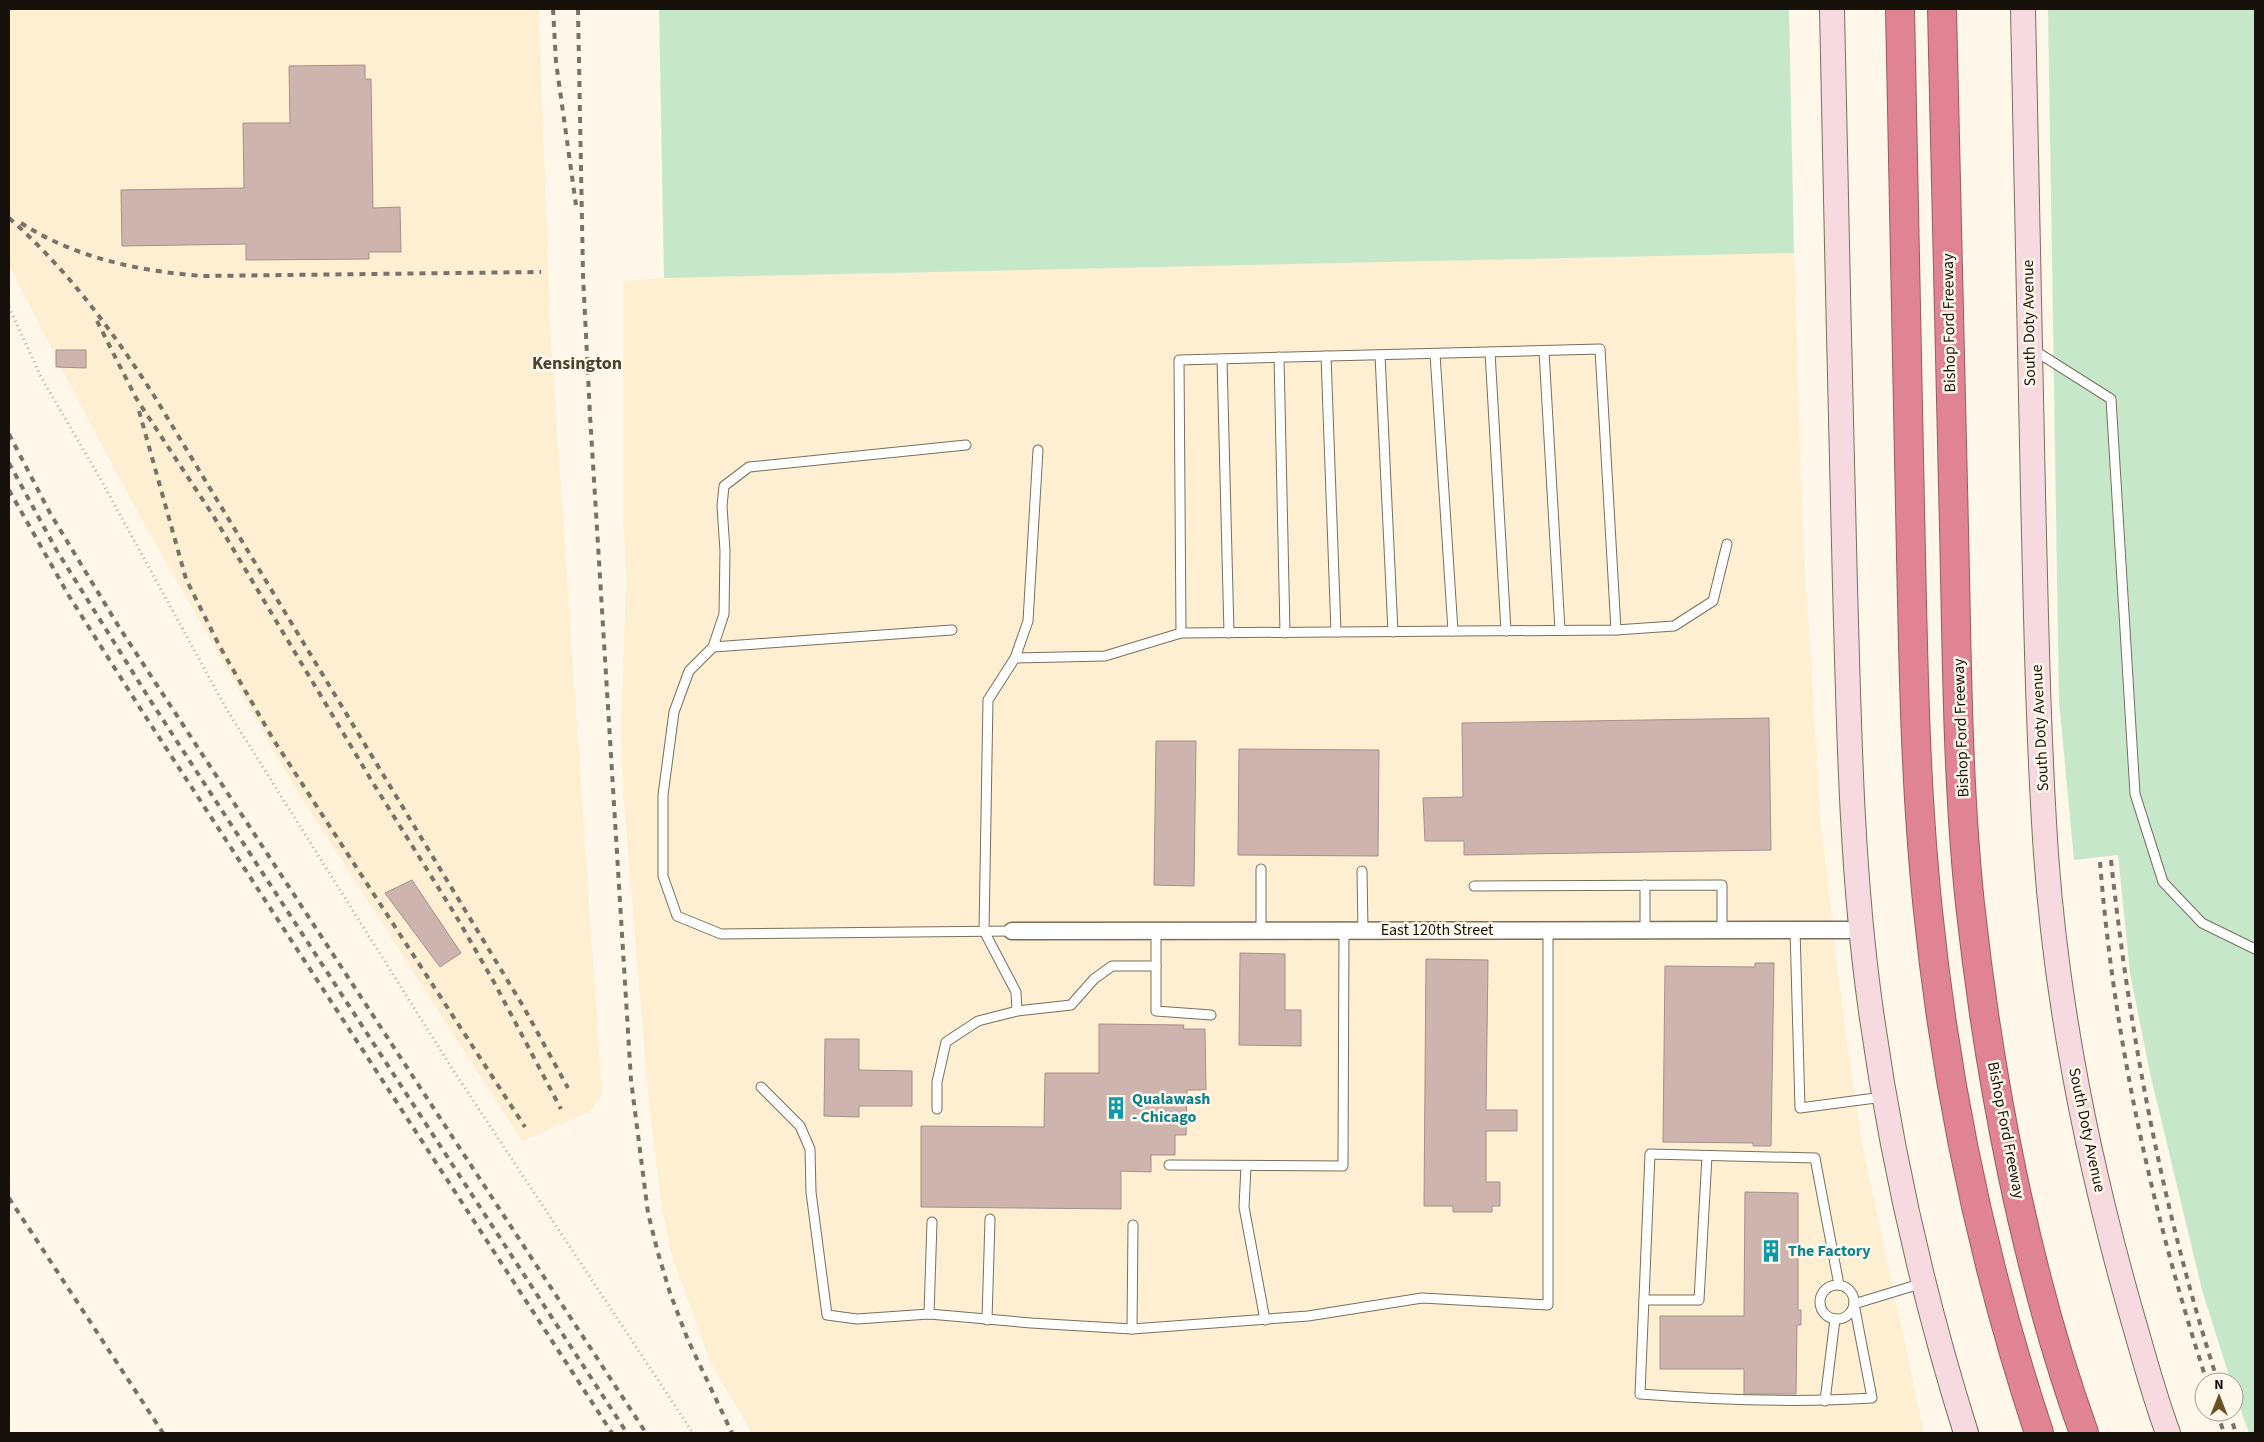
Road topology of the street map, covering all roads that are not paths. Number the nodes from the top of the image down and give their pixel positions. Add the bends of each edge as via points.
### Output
1 (1832, 9) edge
2 (1900, 9) edge
3 (1942, 9) edge
4 (2023, 9) edge
5 (2030, 347) junction
6 (1544, 351) junction
7 (1490, 352) junction
8 (1435, 354) junction
9 (1380, 355) junction
10 (1326, 356) junction
11 (1279, 357) junction
12 (1222, 359) junction
13 (966, 445) dead end
14 (1038, 450) dead end
15 (1727, 544) dead end
16 (952, 630) dead end
17 (1560, 630) junction
18 (1616, 630) junction
19 (1453, 631) junction
20 (1506, 631) junction
21 (1336, 632) junction
22 (1393, 632) junction
23 (1181, 633) junction
24 (1229, 633) junction
25 (1285, 633) junction
26 (713, 646) junction
27 (1015, 658) junction
28 (1261, 869) dead end
29 (1362, 871) dead end
30 (1645, 885) junction
31 (1474, 886) dead end
32 (1645, 929) junction
33 (1722, 929) junction
34 (1795, 929) junction
35 (1156, 930) junction
36 (1261, 930) junction
37 (1344, 930) junction
38 (1362, 930) junction
39 (1548, 930) junction
40 (1862, 930) junction
41 (984, 931) junction
42 (1012, 931) joint
43 (2255, 949) edge
44 (1156, 966) junction
45 (1017, 1011) junction
46 (1211, 1015) dead end
47 (761, 1087) dead end
48 (1884, 1097) junction
49 (937, 1109) dead end
50 (1707, 1156) junction
51 (1170, 1165) dead end
52 (1246, 1166) junction
53 (990, 1219) dead end
54 (932, 1222) dead end
55 (1133, 1224) dead end
56 (1924, 1283) junction
57 (1839, 1285) junction
58 (1644, 1300) junction
59 (1854, 1304) junction
60 (930, 1314) junction
61 (1835, 1319) junction
62 (987, 1320) junction
63 (1264, 1320) junction
64 (1132, 1328) junction
65 (1825, 1401) junction
66 (1966, 1433) edge
67 (2039, 1433) edge
68 (2084, 1433) edge
69 (2168, 1433) edge

1 - 40 street via 1849,727
2 - 67 highway via 1915,735 1928,910 1939,1003 1982,1234
3 - 68 highway, Bishop Ford Freeway via 1959,734 1970,904 1993,1072 2025,1229 2064,1378
4 - 5 street, South Doty Avenue
5 - 43 lane via 2111,399 2134,794 2163,882 2202,923
5 - 69 street, South Doty Avenue via 2037,664 2046,856 2054,939 2064,1015 2100,1195
6 - 7 lane
6 - 17 lane
6 - 18 lane via 1600,349
7 - 8 lane
7 - 20 lane
8 - 9 lane
8 - 19 lane
9 - 10 lane
9 - 22 lane
10 - 11 lane
10 - 21 lane
11 - 12 lane
11 - 25 lane
12 - 23 lane via 1179,360
12 - 24 lane
13 - 26 lane via 749,467 724,486 724,614
14 - 27 lane via 1028,621
15 - 18 lane via 1713,602 1674,626
16 - 26 lane
17 - 18 lane
17 - 20 lane
19 - 20 lane
19 - 22 lane
21 - 22 lane
21 - 25 lane
23 - 24 lane
23 - 27 lane via 1104,656
24 - 25 lane
26 - 41 lane via 689,671 671,730 663,795 663,876 677,916 721,934
27 - 41 lane via 988,700
28 - 36 lane
29 - 38 lane
30 - 31 lane
30 - 32 lane
30 - 33 lane via 1722,886
32 - 33 street, East 120th Street
32 - 39 street, East 120th Street
33 - 34 street, East 120th Street
34 - 40 street, East 120th Street
34 - 48 lane via 1800,1108
35 - 36 street, East 120th Street
35 - 42 street, East 120th Street
35 - 44 lane
36 - 37 street, East 120th Street
37 - 38 street, East 120th Street
37 - 52 lane via 1343,1166
38 - 39 street, East 120th Street
39 - 63 lane via 1548,1305 1422,1298
40 - 48 street
41 - 42 lane
41 - 45 lane via 1016,992
44 - 45 lane via 1112,966 1094,979 1071,1005
44 - 46 lane via 1156,1011
45 - 49 lane via 978,1021 946,1042 937,1082
47 - 60 lane via 800,1126 810,1149 827,1315 857,1318
48 - 56 street
50 - 57 lane via 1815,1158
50 - 58 lane via 1699,1300
50 - 58 lane via 1650,1154
51 - 52 lane
52 - 63 lane via 1244,1207
53 - 62 lane
54 - 60 lane
55 - 64 lane
56 - 59 lane
56 - 66 street
57 - 59 lane via 1852,1293
57 - 61 lane via 1828,1287 1819,1300 1822,1310
58 - 65 lane via 1640,1394 1738,1402
59 - 61 lane via 1850,1314
59 - 65 lane via 1872,1398
60 - 62 lane
61 - 65 lane
62 - 64 lane
63 - 64 lane

